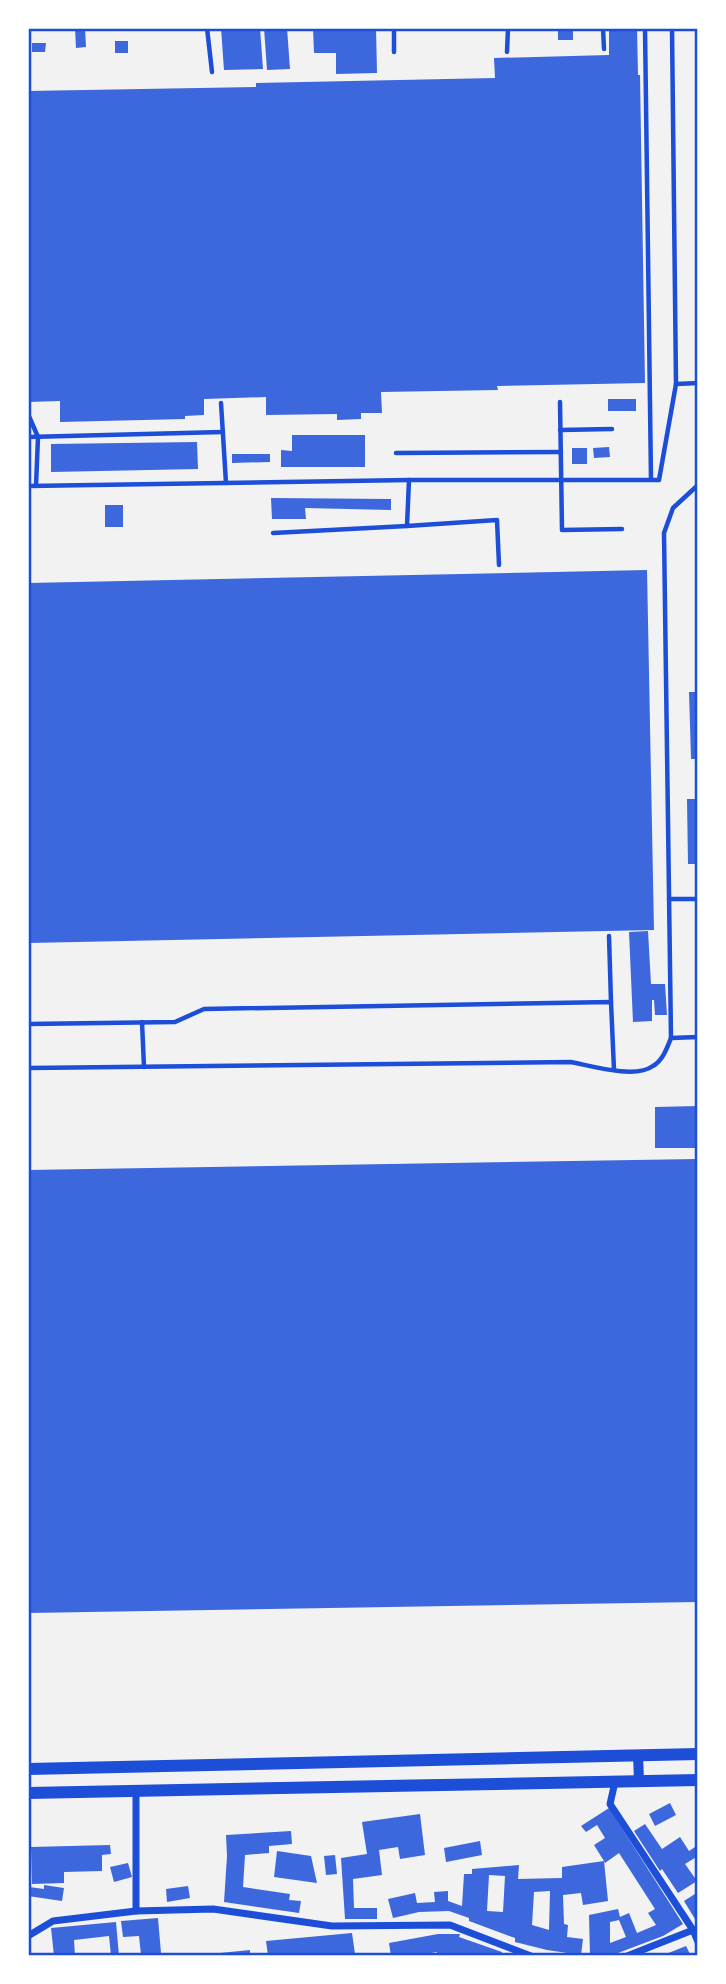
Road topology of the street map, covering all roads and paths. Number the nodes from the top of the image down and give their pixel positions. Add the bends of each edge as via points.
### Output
1 (207, 28) edge
2 (394, 28) edge
3 (508, 28) edge
4 (603, 28) edge
5 (645, 28) edge
6 (672, 28) edge
7 (604, 49) dead end
8 (394, 52) dead end
9 (508, 52) dead end
10 (212, 72) dead end
11 (698, 383) edge
12 (676, 384) junction
13 (560, 402) dead end
14 (221, 403) dead end
15 (28, 414) edge
16 (612, 429) dead end
17 (560, 430) junction
18 (223, 432) junction
19 (38, 437) junction
20 (28, 438) edge
21 (561, 452) junction
22 (396, 453) dead end
23 (650, 479) junction
24 (409, 480) junction
25 (561, 480) junction
26 (226, 483) junction
27 (698, 485) edge
28 (28, 486) edge
29 (36, 486) junction
30 (407, 526) junction
31 (622, 529) dead end
32 (273, 533) dead end
33 (499, 565) dead end
34 (669, 899) junction
35 (698, 899) edge
36 (609, 936) dead end
37 (611, 1002) junction
38 (142, 1022) junction
39 (28, 1024) edge
40 (698, 1037) edge
41 (671, 1038) junction
42 (144, 1067) junction
43 (28, 1069) edge
44 (614, 1070) junction
45 (698, 1754) edge
46 (638, 1755) junction
47 (28, 1769) edge
48 (698, 1780) edge
49 (639, 1781) junction
50 (615, 1782) junction
51 (136, 1791) junction
52 (28, 1793) edge
53 (136, 1911) junction
54 (693, 1930) junction
55 (28, 1936) edge
56 (698, 1942) edge
57 (531, 1956) edge
58 (627, 1956) edge

1 - 10 lane
2 - 8 lane
3 - 9 lane
4 - 7 lane
5 - 23 lane
6 - 12 lane
11 - 12 lane
12 - 23 lane via 659,480
13 - 17 lane
14 - 18 lane
15 - 19 lane
16 - 17 lane
17 - 21 lane
18 - 19 lane
18 - 26 lane
19 - 20 lane
19 - 29 lane
21 - 22 lane
21 - 25 lane
23 - 25 lane
24 - 25 lane
24 - 26 lane
24 - 30 lane
25 - 31 lane via 562,530
26 - 29 lane
27 - 34 lane via 673,508 664,533
28 - 29 lane
30 - 32 lane
30 - 33 lane via 497,520
34 - 35 lane
34 - 41 lane
36 - 37 lane
37 - 38 lane via 204,1009 176,1022
37 - 44 lane
38 - 39 lane
38 - 42 lane
40 - 41 lane
41 - 44 lane via 652,1068
42 - 43 lane
42 - 44 lane via 571,1062
45 - 46 main road
46 - 47 main road
46 - 49 street
48 - 49 main road
49 - 50 main road
50 - 51 main road
50 - 54 street via 610,1804
51 - 52 main road
51 - 53 street
53 - 55 street via 53,1921
53 - 57 street via 213,1909 332,1926 450,1925
54 - 56 street
54 - 58 street

